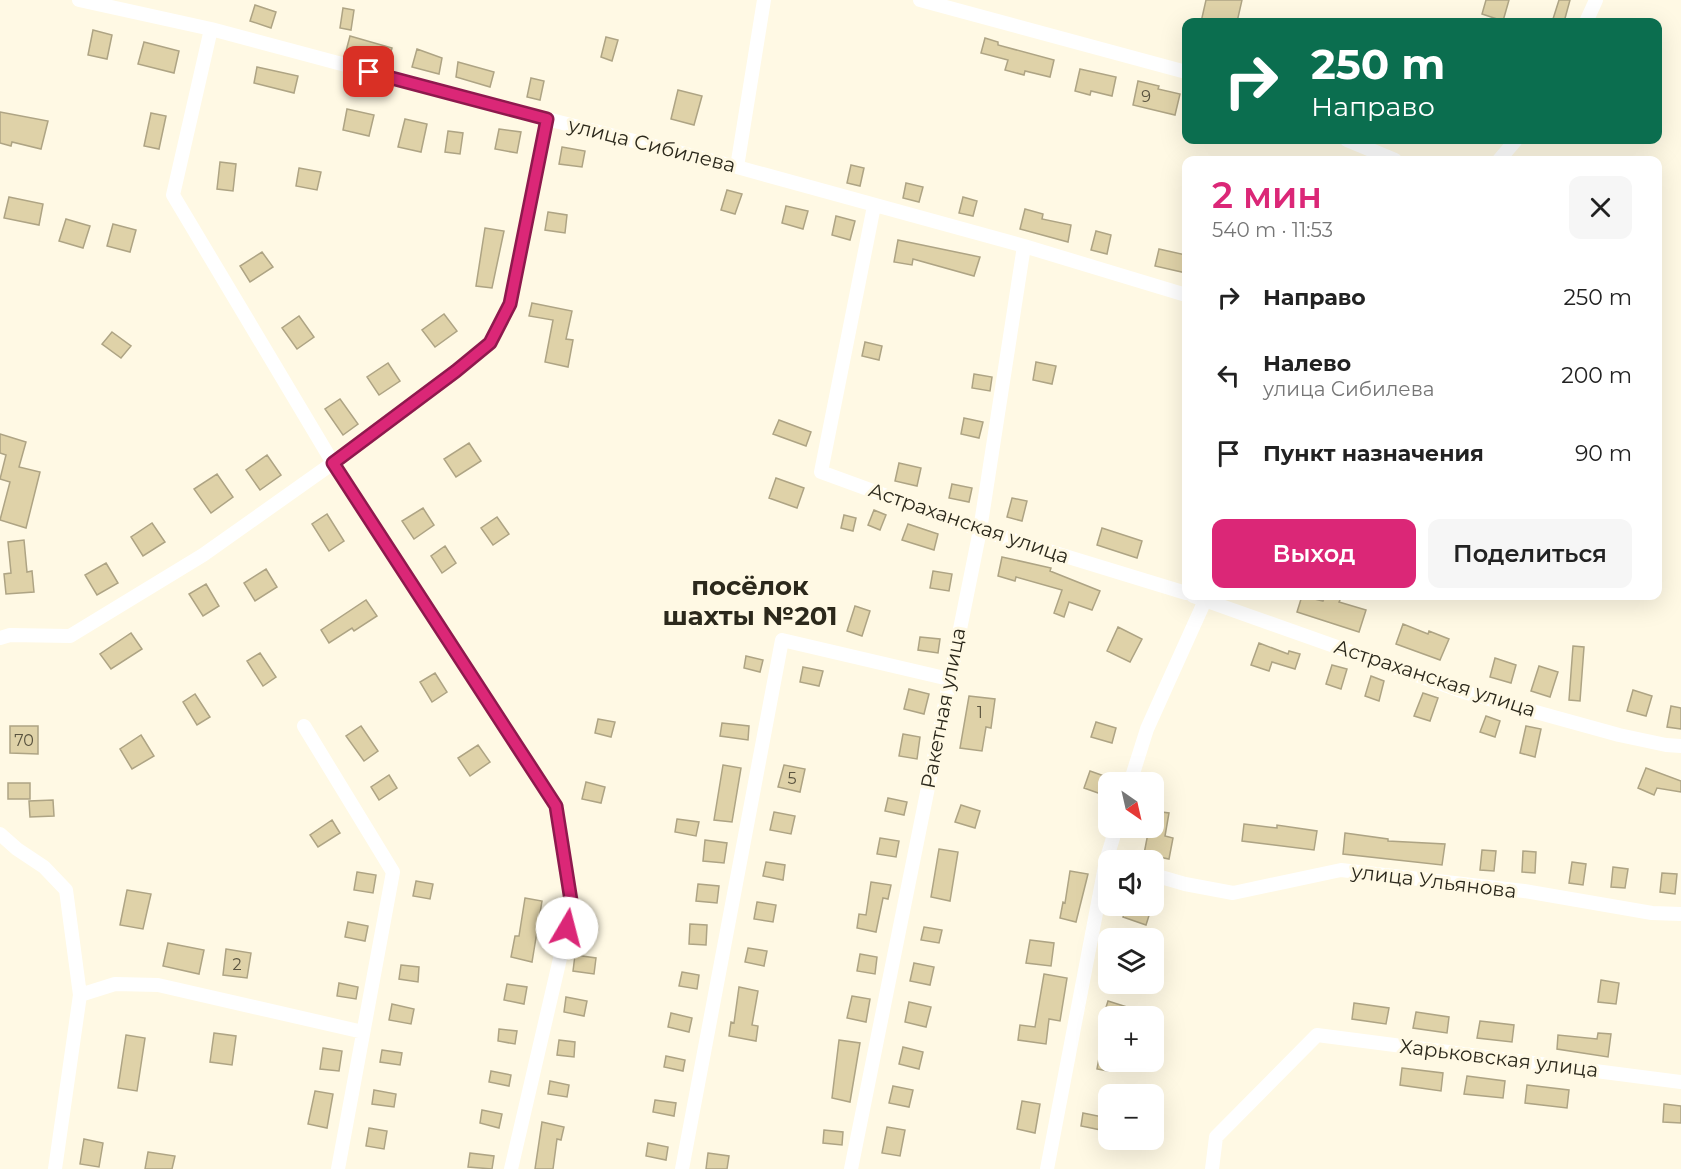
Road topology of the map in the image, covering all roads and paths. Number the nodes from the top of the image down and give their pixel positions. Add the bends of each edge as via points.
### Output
1 (79, 0) edge
2 (764, 0) edge
3 (920, 0) edge
4 (1596, 0) edge
5 (1588, 18) edge
6 (211, 29) junction
7 (1182, 71) edge
8 (547, 119) junction
9 (1357, 144) edge
10 (1512, 144) edge
11 (1385, 156) edge
12 (1502, 156) edge
13 (737, 167) junction
14 (874, 206) junction
15 (1024, 246) junction
16 (1182, 294) edge
17 (333, 463) junction
18 (980, 530) junction
19 (1182, 592) edge
20 (1201, 600) edge
21 (1210, 600) edge
22 (0, 638) edge
23 (949, 679) junction
24 (304, 726) dead end
25 (1681, 746) edge
26 (1133, 772) edge
27 (0, 834) edge
28 (1164, 878) edge
29 (1098, 907) edge
30 (1681, 914) edge
31 (80, 995) junction
32 (363, 1032) junction
33 (1681, 1082) edge
34 (55, 1169) edge
35 (338, 1169) edge
36 (511, 1169) edge
37 (682, 1169) edge
38 (851, 1169) edge
39 (1047, 1169) edge
40 (1212, 1169) edge

1 - 6 street, улица Сибилева
2 - 13 street
3 - 7 street
4 - 5 street
6 - 8 street, улица Сибилева
6 - 17 street via 173,195
8 - 13 street, улица Сибилева
8 - 17 street via 510,304 490,343
9 - 11 street
10 - 12 street
13 - 14 street, улица Сибилева
14 - 15 street, улица Сибилева
14 - 18 street, Астраханская улица via 821,472
15 - 16 street, улица Сибилева
15 - 18 street, Ракетная улица
17 - 22 street via 203,555 70,636
17 - 36 street via 556,806 572,907
18 - 19 street, Астраханская улица
18 - 23 street, Ракетная улица
20 - 26 street via 1147,729
21 - 25 street, Астраханская улица via 1464,692 1620,735
23 - 37 street via 782,640
23 - 38 street, Ракетная улица
24 - 32 street via 393,872
27 - 31 street via 44,867 66,891
28 - 30 street, улица Ульянова via 1233,893 1341,870
29 - 39 street
31 - 32 street via 115,984 158,985
31 - 34 street
32 - 35 street
33 - 40 street, Харьковская улица via 1317,1035 1216,1137

